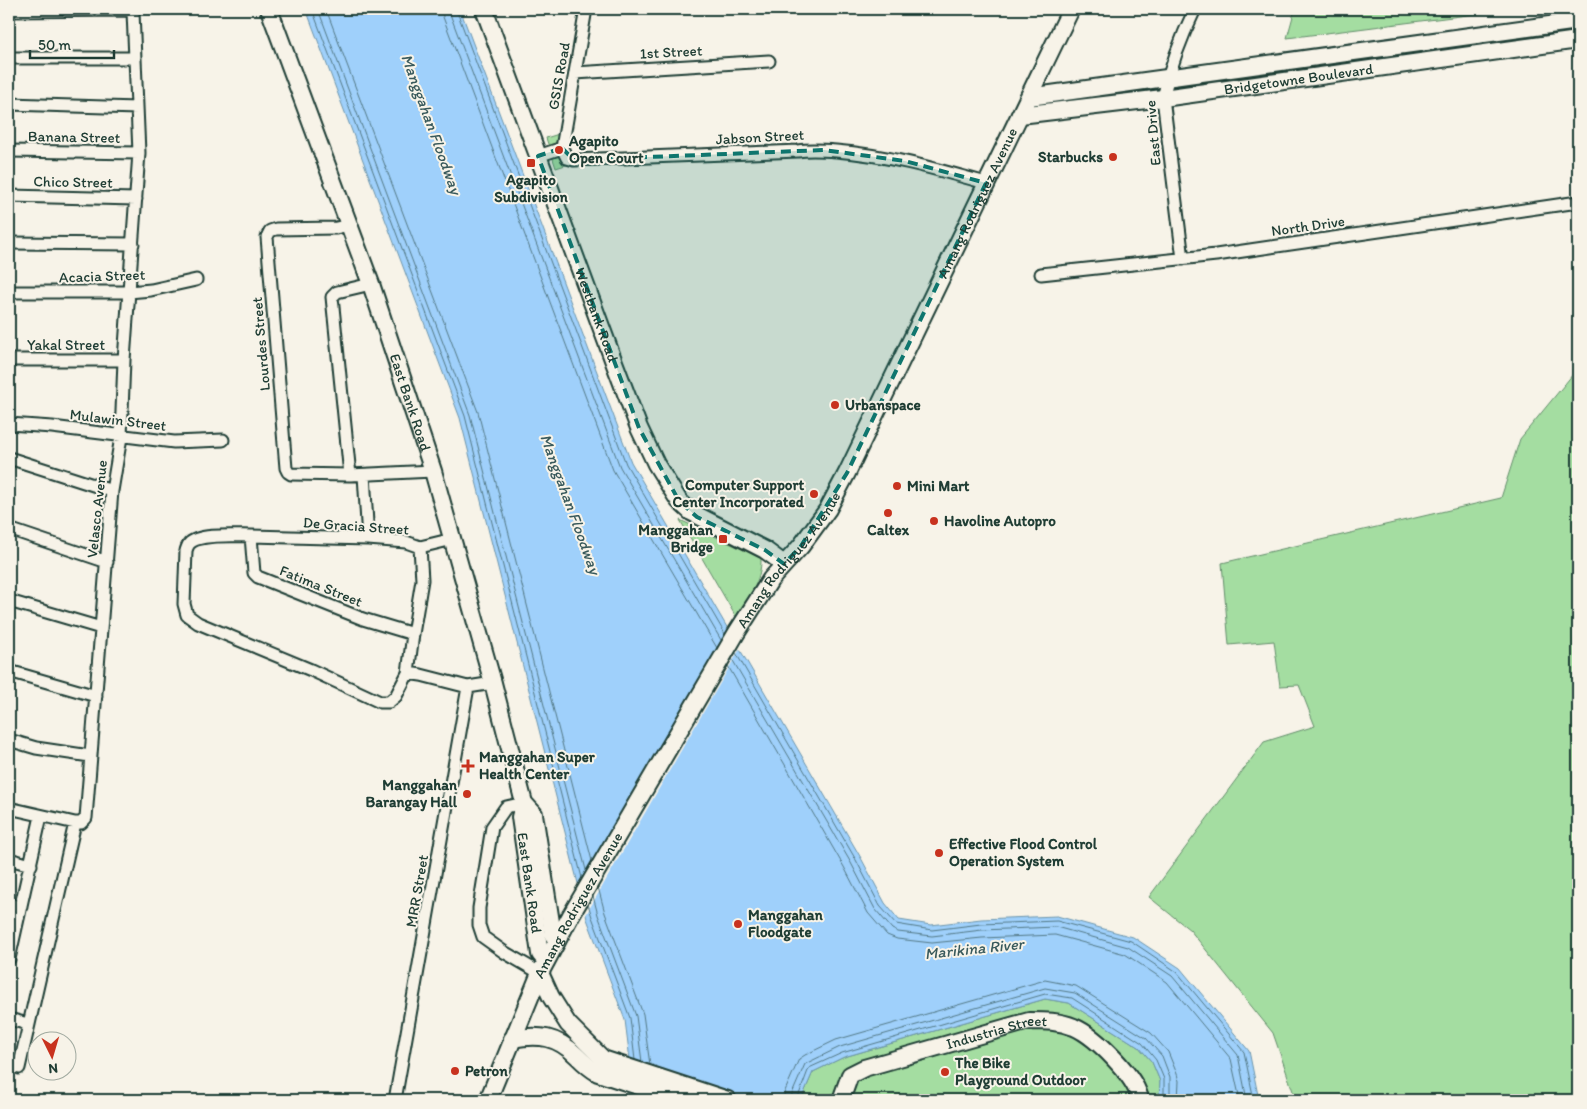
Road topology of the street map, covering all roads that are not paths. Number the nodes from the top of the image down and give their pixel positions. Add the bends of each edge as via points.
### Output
1 (269, 9) edge
2 (484, 9) edge
3 (586, 9) edge
4 (1071, 9) edge
5 (1195, 9) edge
6 (131, 10) edge
7 (9, 11) edge
8 (1578, 21) edge
9 (1578, 40) edge
10 (9, 58) edge
11 (135, 58) junction
12 (769, 61) dead end
13 (575, 72) junction
14 (1167, 78) junction
15 (1029, 96) junction
16 (1162, 98) junction
17 (9, 104) edge
18 (137, 108) junction
19 (1020, 115) junction
20 (562, 148) junction
21 (9, 151) edge
22 (139, 153) junction
23 (538, 156) junction
24 (986, 184) junction
25 (9, 196) edge
26 (136, 199) junction
27 (1578, 202) edge
28 (350, 225) junction
29 (9, 243) edge
30 (133, 244) junction
31 (1183, 259) junction
32 (1041, 274) dead end
33 (196, 280) dead end
34 (371, 284) junction
35 (9, 292) edge
36 (129, 292) junction
37 (9, 360) edge
38 (124, 360) junction
39 (9, 424) edge
40 (121, 437) junction
41 (223, 440) dead end
42 (9, 458) edge
43 (433, 471) junction
44 (350, 475) junction
45 (364, 475) junction
46 (112, 490) junction
47 (9, 529) edge
48 (251, 536) junction
49 (368, 539) junction
50 (453, 539) junction
51 (420, 547) junction
52 (107, 562) junction
53 (784, 564) junction
54 (9, 601) edge
55 (101, 628) junction
56 (413, 634) junction
57 (9, 671) edge
58 (408, 673) junction
59 (493, 683) junction
60 (468, 687) junction
61 (96, 696) junction
62 (9, 740) edge
63 (90, 756) junction
64 (524, 803) junction
65 (9, 808) edge
66 (42, 816) junction
67 (75, 823) junction
68 (9, 859) edge
69 (30, 865) junction
70 (9, 904) edge
71 (21, 907) junction
72 (557, 941) junction
73 (9, 957) edge
74 (543, 967) junction
75 (9, 1019) edge
76 (519, 1020) junction
77 (28, 1024) junction
78 (568, 1024) junction
79 (555, 1037) junction
80 (512, 1038) junction
81 (600, 1066) junction
82 (19, 1068) dead end
83 (395, 1100) edge
84 (488, 1100) edge
85 (681, 1100) edge
86 (728, 1100) edge
87 (842, 1100) edge
88 (1140, 1100) edge

1 - 28 street, East Bank Road
2 - 23 street, Westbank Road
3 - 13 street, GSIS Road
4 - 15 street, Amang Rodriguez Avenue
5 - 14 street, East Drive
6 - 7 street
6 - 11 street, Velasco Avenue
8 - 14 street, Bridgetowne Boulevard
9 - 16 street, Bridgetowne Boulevard
10 - 11 street
11 - 18 street, Velasco Avenue
12 - 13 street, 1st Street
13 - 20 street, GSIS Road
14 - 15 street, Bridgetowne Boulevard
14 - 16 street, East Drive
15 - 19 street, Amang Rodriguez Avenue
16 - 19 street, Bridgetowne Boulevard
16 - 31 street, East Drive
17 - 18 street
18 - 22 street, Velasco Avenue
19 - 24 street, Amang Rodriguez Avenue
20 - 23 street
20 - 24 street, Jabson Street via 568,158 574,160 806,150 851,152 905,161
21 - 22 street, Banana Street
22 - 26 street, Velasco Avenue
23 - 53 street, Westbank Road via 639,428 656,464 679,501 691,512 765,550
24 - 53 street, Amang Rodriguez Avenue via 828,509
25 - 26 street, Chico Street
26 - 30 street, Velasco Avenue
27 - 31 street, North Drive
28 - 34 street, East Bank Road
28 - 44 street, Lourdes Street via 276,229 270,230 267,237 286,468 291,474
29 - 30 street
30 - 36 street, Velasco Avenue
31 - 32 street, North Drive
33 - 36 street, Acacia Street
34 - 43 street, East Bank Road
34 - 44 street via 337,292 332,297
35 - 36 street, Acacia Street
36 - 38 street, Velasco Avenue
37 - 38 street, Yakal Street
38 - 40 street, Velasco Avenue
39 - 40 street, Mulawin Street
40 - 41 street, Mulawin Street via 174,442
40 - 46 street, Velasco Avenue
42 - 46 street
43 - 45 street, Lourdes Street
43 - 50 street, East Bank Road
44 - 45 street, Lourdes Street
45 - 49 street
46 - 52 street, Velasco Avenue
47 - 52 street
48 - 49 street, De Gracia Street
48 - 56 street, Fatima Street via 254,573 258,577 363,619
48 - 58 street, De Gracia Street via 204,538 189,544 184,604 187,615 198,623 380,702 389,702 396,696
49 - 51 street, De Gracia Street via 406,542
50 - 51 street
50 - 59 street, East Bank Road
51 - 56 street, De Gracia Street via 422,580
52 - 55 street, Velasco Avenue
53 - 72 street, Amang Rodriguez Avenue via 737,632
54 - 55 street
55 - 61 street, Velasco Avenue
56 - 58 street, De Gracia Street
57 - 61 street
58 - 60 street
59 - 60 street
59 - 64 street, East Bank Road
60 - 83 street, MRR Street
61 - 63 street, Velasco Avenue
62 - 63 street via 36,748
63 - 67 street, Velasco Avenue via 86,818
64 - 72 street, East Bank Road via 534,814 553,935
64 - 74 street, East Bank Road via 520,816
64 - 74 street via 506,807 492,827 479,925 482,937 504,952
65 - 66 street
66 - 67 street
66 - 69 street
67 - 77 street
68 - 69 street
69 - 71 street
70 - 71 street
71 - 73 street
72 - 74 street, Amang Rodriguez Avenue
74 - 76 street, Amang Rodriguez Avenue
74 - 78 street, East Bank Road via 551,997
75 - 77 street
76 - 79 street
76 - 80 street, Amang Rodriguez Avenue
77 - 82 street
78 - 79 street via 556,1027
78 - 81 street, East Bank Road
79 - 80 street
79 - 81 street via 586,1066
80 - 84 street, Amang Rodriguez Avenue
81 - 85 street
81 - 86 street
87 - 88 street, Industria Street via 850,1075 864,1068 1028,1021 1052,1021 1076,1028 1100,1045 1130,1079

